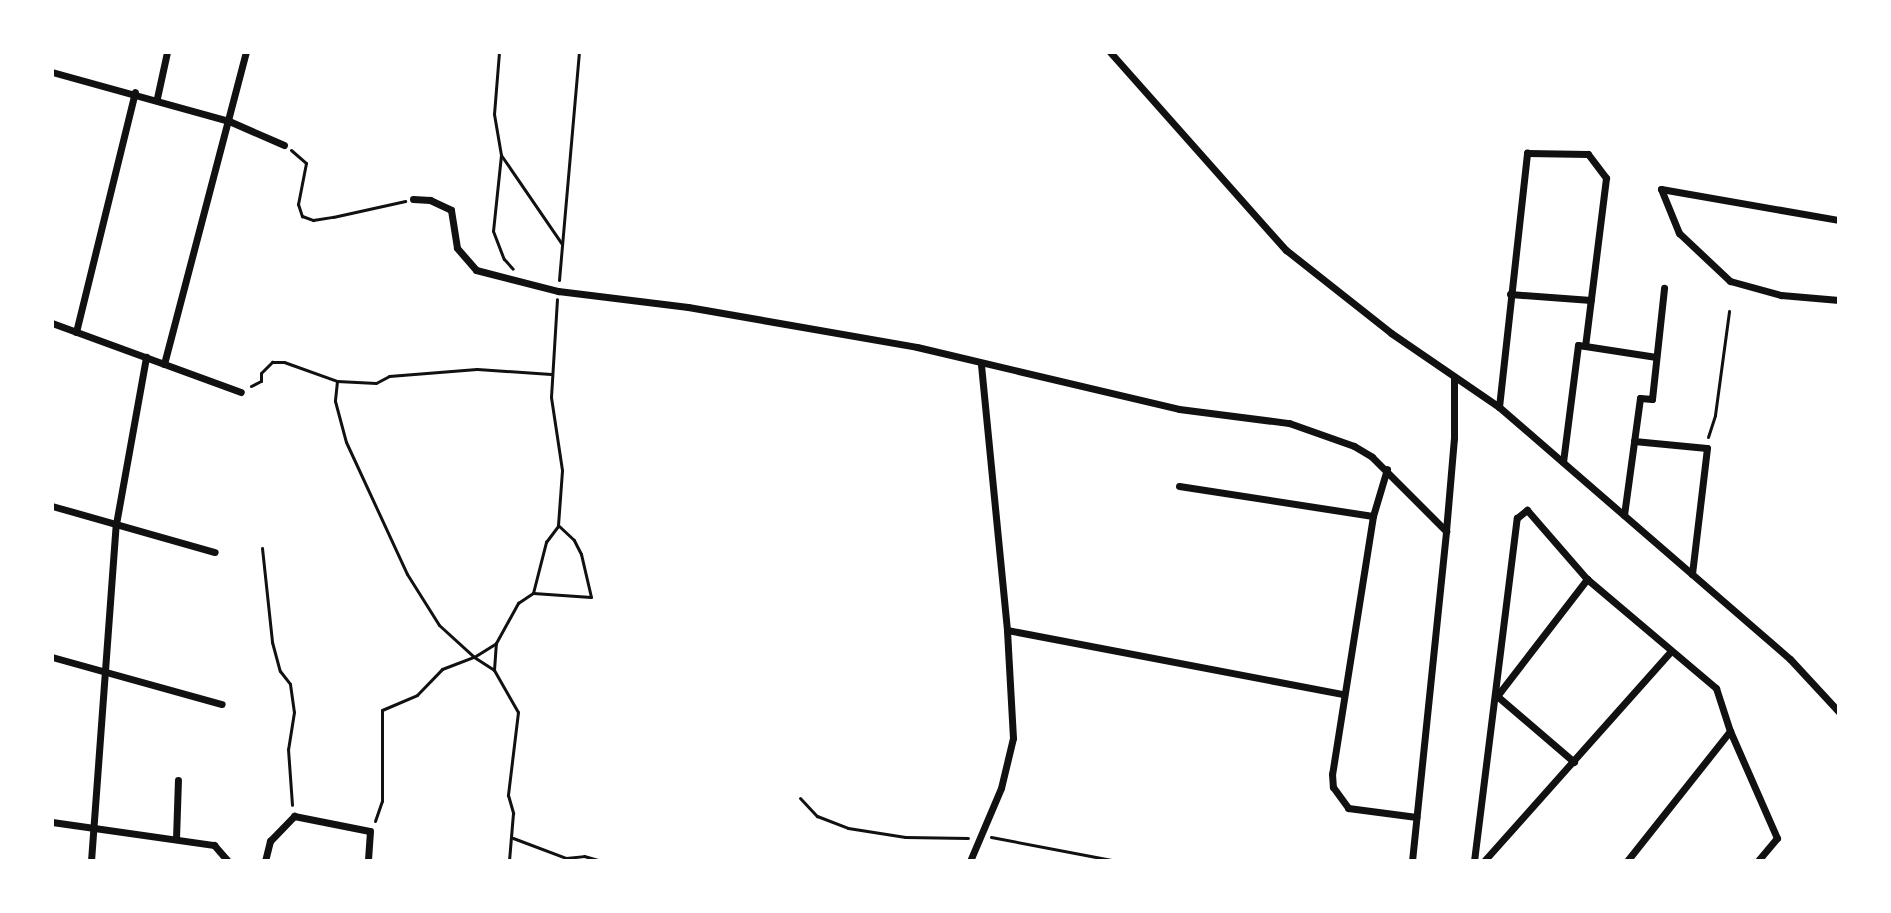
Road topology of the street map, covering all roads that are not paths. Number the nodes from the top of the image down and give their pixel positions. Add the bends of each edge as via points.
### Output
1 (167, 52) edge
2 (246, 52) edge
3 (1110, 52) edge
4 (52, 72) edge
5 (135, 92) junction
6 (157, 98) junction
7 (229, 121) junction
8 (284, 145) road end
9 (413, 199) road end
10 (1839, 220) edge
11 (1664, 288) dead end
12 (1510, 294) junction
13 (1591, 300) junction
14 (1839, 300) edge
15 (52, 323) edge
16 (76, 332) junction
17 (1585, 346) junction
18 (146, 357) junction
19 (1656, 357) junction
20 (164, 364) junction
21 (981, 365) junction
22 (1454, 377) junction
23 (241, 392) road end
24 (1499, 407) junction
25 (1634, 441) junction
26 (1563, 462) junction
27 (1387, 469) junction
28 (1179, 486) dead end
29 (52, 506) edge
30 (1624, 515) junction
31 (1373, 516) junction
32 (116, 524) junction
33 (1446, 531) junction
34 (215, 552) dead end
35 (1692, 574) junction
36 (1587, 579) junction
37 (1007, 630) junction
38 (1670, 652) junction
39 (52, 657) edge
40 (104, 671) junction
41 (1343, 694) junction
42 (1497, 696) junction
43 (222, 704) dead end
44 (1839, 712) edge
45 (1730, 731) junction
46 (1574, 762) junction
47 (178, 780) dead end
48 (1416, 817) junction
49 (52, 822) edge
50 (92, 829) junction
51 (176, 839) junction
52 (1478, 860) edge
53 (91, 861) edge
54 (228, 861) edge
55 (265, 861) edge
56 (368, 861) edge
57 (970, 861) edge
58 (1412, 861) edge
59 (1627, 861) edge
60 (1758, 861) edge

1 - 6 street
2 - 7 street
3 - 22 street via 1286,250
4 - 5 street
5 - 6 street
5 - 16 street
6 - 7 street
7 - 8 street
7 - 20 street
9 - 21 street via 451,210 457,248 476,270 558,291 688,307 917,347
10 - 14 street via 1661,189 1679,233 1730,281 1781,295
11 - 19 street
12 - 13 street
12 - 13 street via 1527,153 1588,154 1606,178
12 - 24 street
13 - 17 street
15 - 16 street
16 - 18 street
17 - 19 street
17 - 26 street via 1578,345
18 - 20 street
18 - 32 street
19 - 25 street via 1652,399 1640,398
20 - 23 street
21 - 27 street via 1179,409 1280,421 1354,446
21 - 37 street
22 - 24 street
22 - 33 street
24 - 26 street
25 - 30 street
25 - 35 street via 1707,448
26 - 30 street
27 - 31 street
27 - 33 street
28 - 31 street
29 - 32 street
30 - 35 street
31 - 41 street
32 - 34 street
32 - 40 street
33 - 48 street
35 - 44 street via 1790,659
36 - 38 street
36 - 42 street
36 - 42 street via 1527,510 1517,518
37 - 41 street
37 - 57 street via 1013,738 1001,788
38 - 45 street via 1716,688
38 - 46 street
39 - 40 street
40 - 43 street
40 - 50 street
41 - 48 street via 1332,774 1339,799 1360,811
42 - 46 street
42 - 52 street
45 - 59 street
45 - 60 street via 1777,838
46 - 52 street
47 - 51 street
48 - 58 street
49 - 50 street
50 - 51 street
50 - 53 street
51 - 54 street via 214,845
55 - 56 street via 270,841 294,816 370,831

